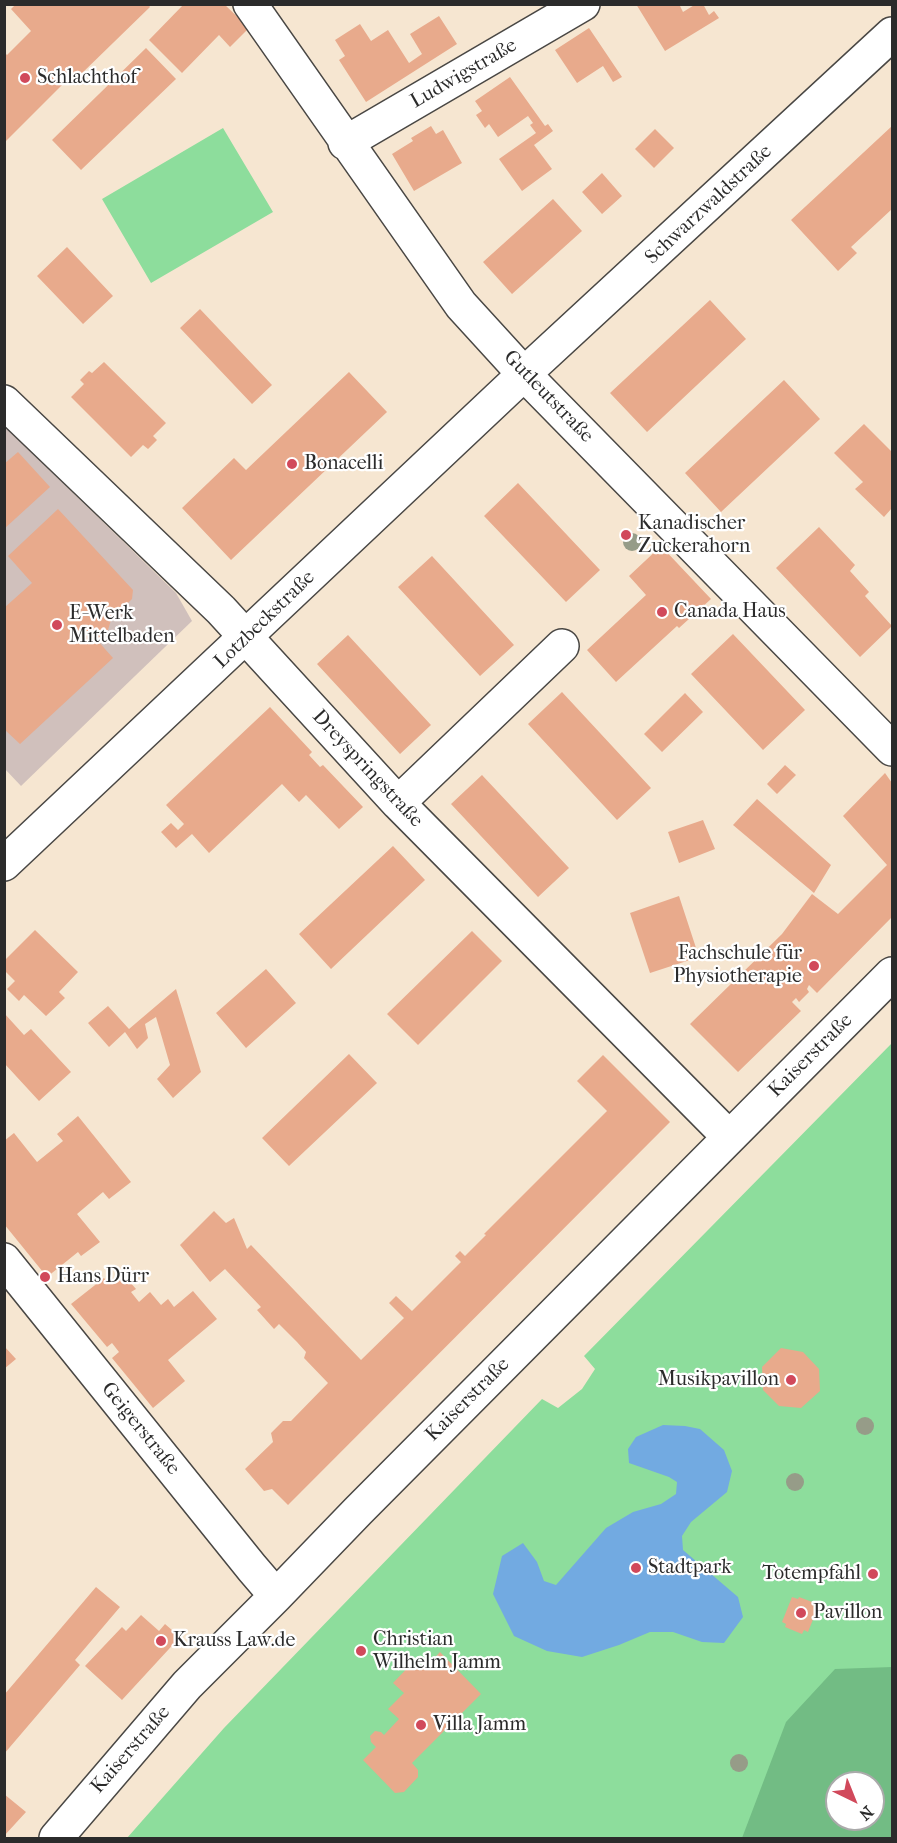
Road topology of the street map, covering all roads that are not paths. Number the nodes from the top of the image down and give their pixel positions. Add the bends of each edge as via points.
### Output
1 (250, 4) edge
2 (583, 4) edge
3 (892, 34) edge
4 (345, 143) junction
5 (524, 374) junction
6 (4, 402) edge
7 (246, 639) junction
8 (562, 646) dead end
9 (892, 749) edge
10 (398, 803) junction
11 (4, 864) edge
12 (892, 974) edge
13 (729, 1137) junction
14 (4, 1260) edge
15 (276, 1596) junction
16 (56, 1839) edge

1 - 4 street, Gutleutstraße
2 - 4 street, Ludwigstraße
3 - 5 street, Schwarzwaldstraße
4 - 5 street, Gutleutstraße via 461,305
5 - 7 street, Lotzbeckstraße
5 - 9 street, Gutleutstraße
6 - 7 street, Dreyspringstraße via 221,610
7 - 10 street, Dreyspringstraße
7 - 11 street, Lotzbeckstraße
8 - 10 street
10 - 13 street, Dreyspringstraße
12 - 13 street, Kaiserstraße
13 - 15 street, Kaiserstraße
14 - 15 street, Geigerstraße
15 - 16 street, Kaiserstraße via 187,1685

